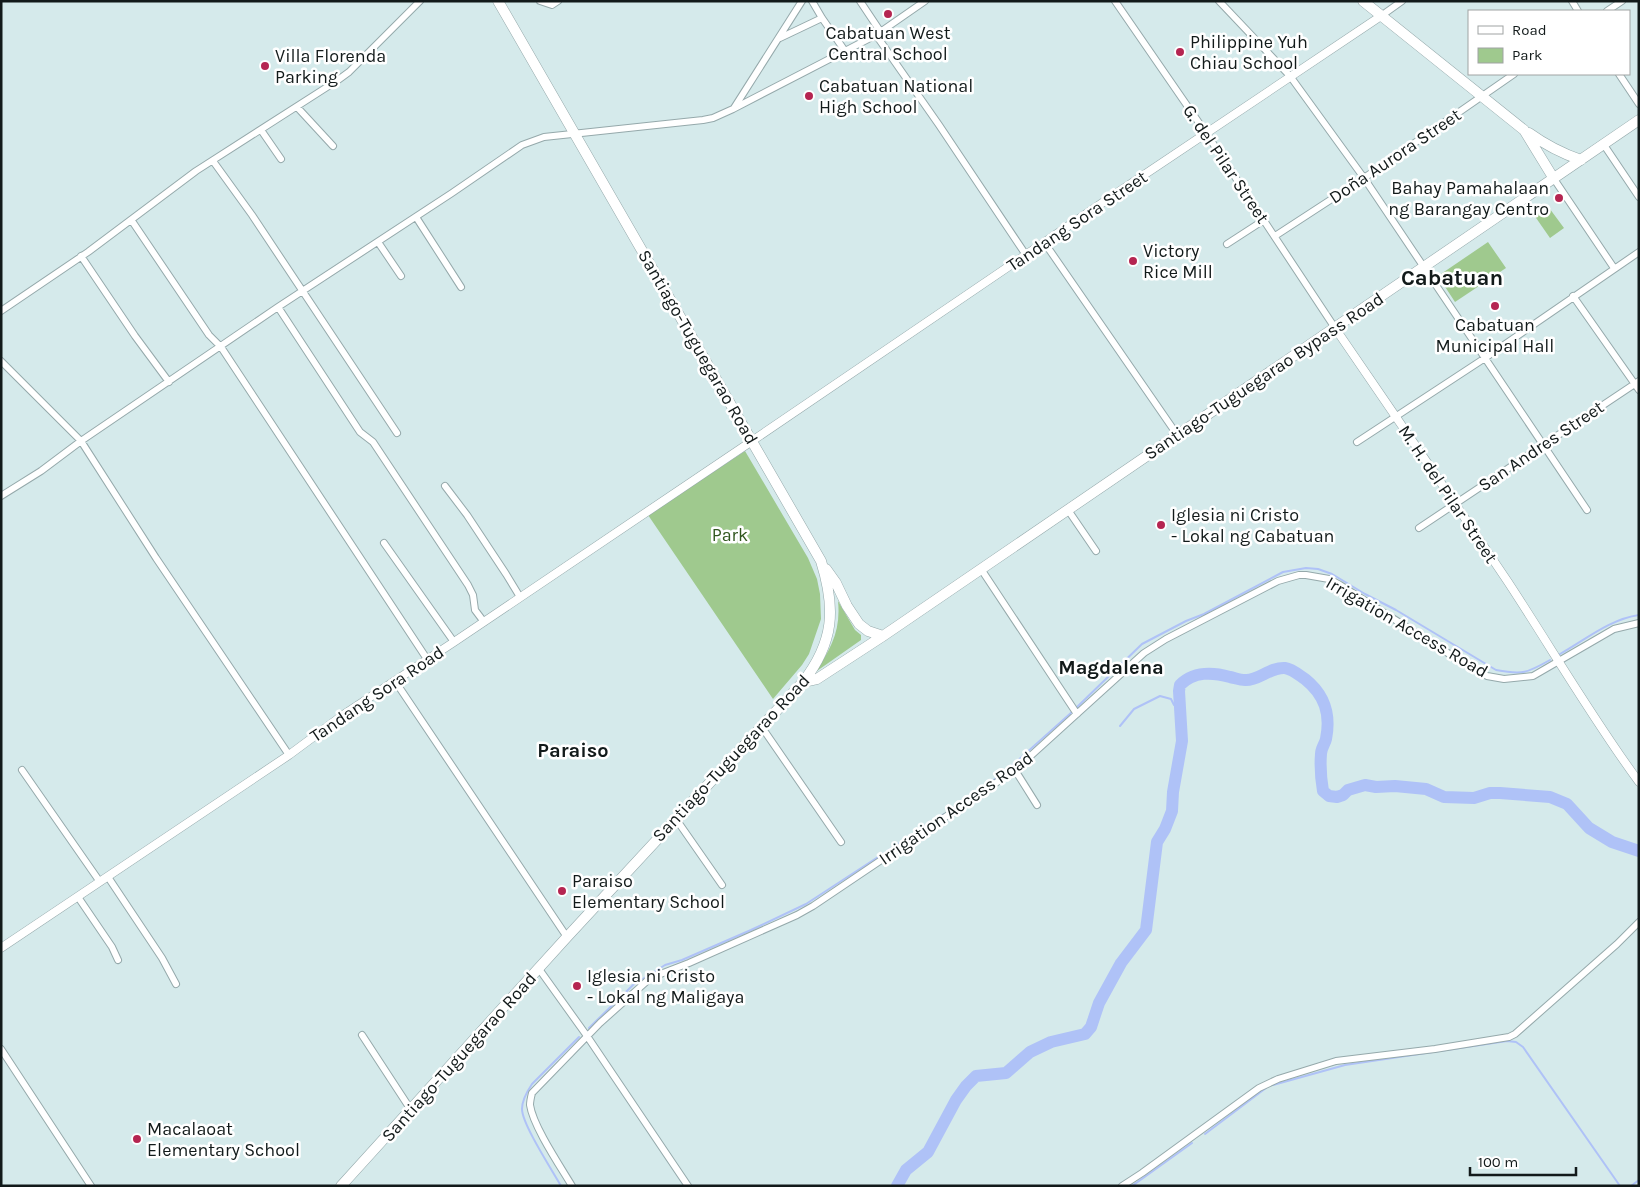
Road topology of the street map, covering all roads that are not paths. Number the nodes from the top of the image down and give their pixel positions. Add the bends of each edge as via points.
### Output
1 (420, 1) edge
2 (498, 1) edge
3 (540, 1) edge
4 (558, 1) edge
5 (802, 1) edge
6 (812, 1) edge
7 (860, 1) edge
8 (925, 1) edge
9 (1116, 1) edge
10 (1219, 1) edge
11 (1363, 1) edge
12 (1402, 1) edge
13 (1622, 1) edge
14 (1608, 10) edge
15 (1380, 16) junction
16 (822, 18) junction
17 (878, 33) junction
18 (779, 39) junction
19 (845, 51) junction
20 (1512, 75) edge
21 (1620, 75) edge
22 (1290, 76) junction
23 (1481, 95) junction
24 (1639, 104) edge
25 (297, 108) junction
26 (733, 109) junction
27 (1639, 120) edge
28 (261, 130) junction
29 (1524, 130) junction
30 (1206, 133) junction
31 (575, 134) junction
32 (1604, 145) junction
33 (333, 146) dead end
34 (281, 160) dead end
35 (1581, 160) junction
36 (213, 161) junction
37 (1364, 178) junction
38 (1554, 179) junction
39 (1639, 197) edge
40 (416, 217) junction
41 (132, 220) junction
42 (1264, 220) junction
43 (1275, 236) junction
44 (378, 242) junction
45 (1044, 242) junction
46 (1228, 244) dead end
47 (1639, 252) edge
48 (1026, 255) junction
49 (82, 256) junction
50 (1424, 267) junction
51 (1614, 268) junction
52 (401, 276) dead end
53 (461, 287) dead end
54 (302, 291) junction
55 (1573, 296) junction
56 (278, 307) junction
57 (1, 311) edge
58 (1335, 328) junction
59 (221, 347) junction
60 (1485, 358) junction
61 (1, 361) edge
62 (169, 382) junction
63 (1637, 385) edge
64 (1396, 417) junction
65 (397, 434) dead end
66 (1178, 436) junction
67 (81, 441) junction
68 (752, 441) junction
69 (1357, 442) dead end
70 (1543, 445) junction
71 (445, 486) dead end
72 (1, 496) edge
73 (1455, 504) junction
74 (1068, 510) junction
75 (1588, 510) dead end
76 (1420, 528) dead end
77 (384, 543) dead end
78 (1096, 551) dead end
79 (821, 561) junction
80 (981, 569) junction
81 (520, 597) junction
82 (484, 622) junction
83 (1639, 623) edge
84 (883, 636) junction
85 (454, 642) junction
86 (427, 659) junction
87 (1560, 662) junction
88 (395, 681) junction
89 (803, 682) junction
90 (1077, 714) junction
91 (762, 726) junction
92 (289, 755) junction
93 (22, 770) dead end
94 (1015, 770) junction
95 (1639, 782) edge
96 (1037, 805) dead end
97 (676, 819) junction
98 (841, 842) dead end
99 (108, 877) junction
100 (100, 882) junction
101 (722, 884) dead end
102 (78, 897) junction
103 (1639, 922) edge
104 (567, 936) junction
105 (1, 948) edge
106 (118, 960) dead end
107 (539, 969) junction
108 (176, 984) dead end
109 (362, 1035) dead end
110 (587, 1036) junction
111 (1, 1049) edge
112 (410, 1110) junction
113 (91, 1186) edge
114 (341, 1186) edge
115 (572, 1186) edge
116 (688, 1186) edge
117 (1122, 1186) edge

1 - 25 street via 349,72
2 - 31 highway, Santiago-Tuguegarao Road
3 - 4 street via 552,5
5 - 18 street
6 - 16 street
7 - 17 street
8 - 17 street
9 - 30 street, G. del Pilar Street
10 - 22 street
11 - 15 highway
12 - 15 street, Tandang Sora Street
13 - 14 street
15 - 22 street, Tandang Sora Street
15 - 23 highway
16 - 18 street
16 - 19 street
17 - 19 street
17 - 48 street
18 - 26 street
19 - 26 street
20 - 23 street, Doña Aurora Street
21 - 24 street
22 - 30 street, Tandang Sora Street
22 - 37 street
23 - 29 highway
23 - 37 street, Doña Aurora Street via 1453,118
25 - 28 street
25 - 33 street
26 - 31 street via 709,119
27 - 32 highway, Santiago-Tuguegarao Bypass Road
28 - 34 street
28 - 36 street
29 - 35 highway via 1547,146
29 - 38 highway
30 - 42 street, G. del Pilar Street
30 - 45 street, Tandang Sora Street
31 - 40 street via 544,137 522,145
31 - 68 highway, Santiago-Tuguegarao Road
32 - 35 highway, Santiago-Tuguegarao Bypass Road
32 - 39 street
35 - 38 highway, Santiago-Tuguegarao Bypass Road
36 - 41 street
36 - 54 street
37 - 43 street, Doña Aurora Street
37 - 50 street
38 - 50 highway, Santiago-Tuguegarao Bypass Road
38 - 51 street
40 - 44 street
40 - 53 street
41 - 49 street
41 - 59 street via 209,335
42 - 43 street, G. del Pilar Street
42 - 46 street
43 - 58 street, G. del Pilar Street
44 - 52 street
44 - 54 street
45 - 48 street, Tandang Sora Street
45 - 66 street
47 - 51 street
48 - 68 street, Tandang Sora Street
49 - 57 street
49 - 62 street
50 - 58 highway, Santiago-Tuguegarao Bypass Road
50 - 60 street
51 - 55 street
54 - 56 street
54 - 65 street
55 - 60 street
55 - 63 street
56 - 59 street
56 - 82 street via 360,432 373,442 458,570
58 - 64 street, M. H. del Pilar Street
58 - 66 highway, Santiago-Tuguegarao Bypass Road
59 - 62 street
59 - 86 street
60 - 64 street
60 - 70 street
61 - 67 street
62 - 67 street
63 - 70 street, San Andres Street
64 - 69 street
64 - 73 street, M. H. del Pilar Street
66 - 74 highway, Santiago-Tuguegarao Bypass Road
67 - 72 street
67 - 92 street
68 - 79 highway, Santiago-Tuguegarao Road
68 - 81 street, Tandang Sora Road
70 - 73 street, San Andres Street
70 - 75 street
71 - 81 street
73 - 76 street, San Andres Street
73 - 87 street, M. H. del Pilar Street
74 - 78 street
74 - 80 highway, Santiago-Tuguegarao Bypass Road
77 - 85 street
79 - 84 highway via 859,624
79 - 89 highway, Santiago-Tuguegarao Road via 829,592 830,623 822,652
80 - 84 highway, Santiago-Tuguegarao Bypass Road
80 - 90 street
81 - 82 street, Tandang Sora Road
82 - 85 street, Tandang Sora Road
83 - 87 street, Irrigation Access Road via 1614,629
84 - 89 highway, Santiago-Tuguegarao Bypass Road via 817,679
85 - 86 street, Tandang Sora Road
86 - 88 street, Tandang Sora Road
87 - 90 street, Irrigation Access Road via 1522,678 1504,680 1487,676 1329,579 1299,575 1278,581 1158,644
87 - 95 street, M. H. del Pilar Street via 1583,702
88 - 92 street, Tandang Sora Road
88 - 104 street
89 - 91 highway, Santiago-Tuguegarao Road
90 - 94 street, Irrigation Access Road
91 - 97 highway, Santiago-Tuguegarao Road
91 - 98 street
92 - 99 street, Tandang Sora Road
93 - 100 street
94 - 96 street
94 - 110 street, Irrigation Access Road via 797,915 647,981
97 - 101 street
97 - 104 highway, Santiago-Tuguegarao Road
99 - 100 street, Tandang Sora Road
99 - 108 street
100 - 102 street, Tandang Sora Road
102 - 105 street, Tandang Sora Road
102 - 106 street
103 - 117 street via 1510,1037 1336,1061 1278,1079 1259,1088
104 - 107 highway, Santiago-Tuguegarao Road
107 - 110 street
107 - 112 highway, Santiago-Tuguegarao Road
109 - 112 street
110 - 115 street, Irrigation Access Road via 536,1088 530,1102 542,1134
110 - 116 street
111 - 113 street
112 - 114 highway, Santiago-Tuguegarao Road

